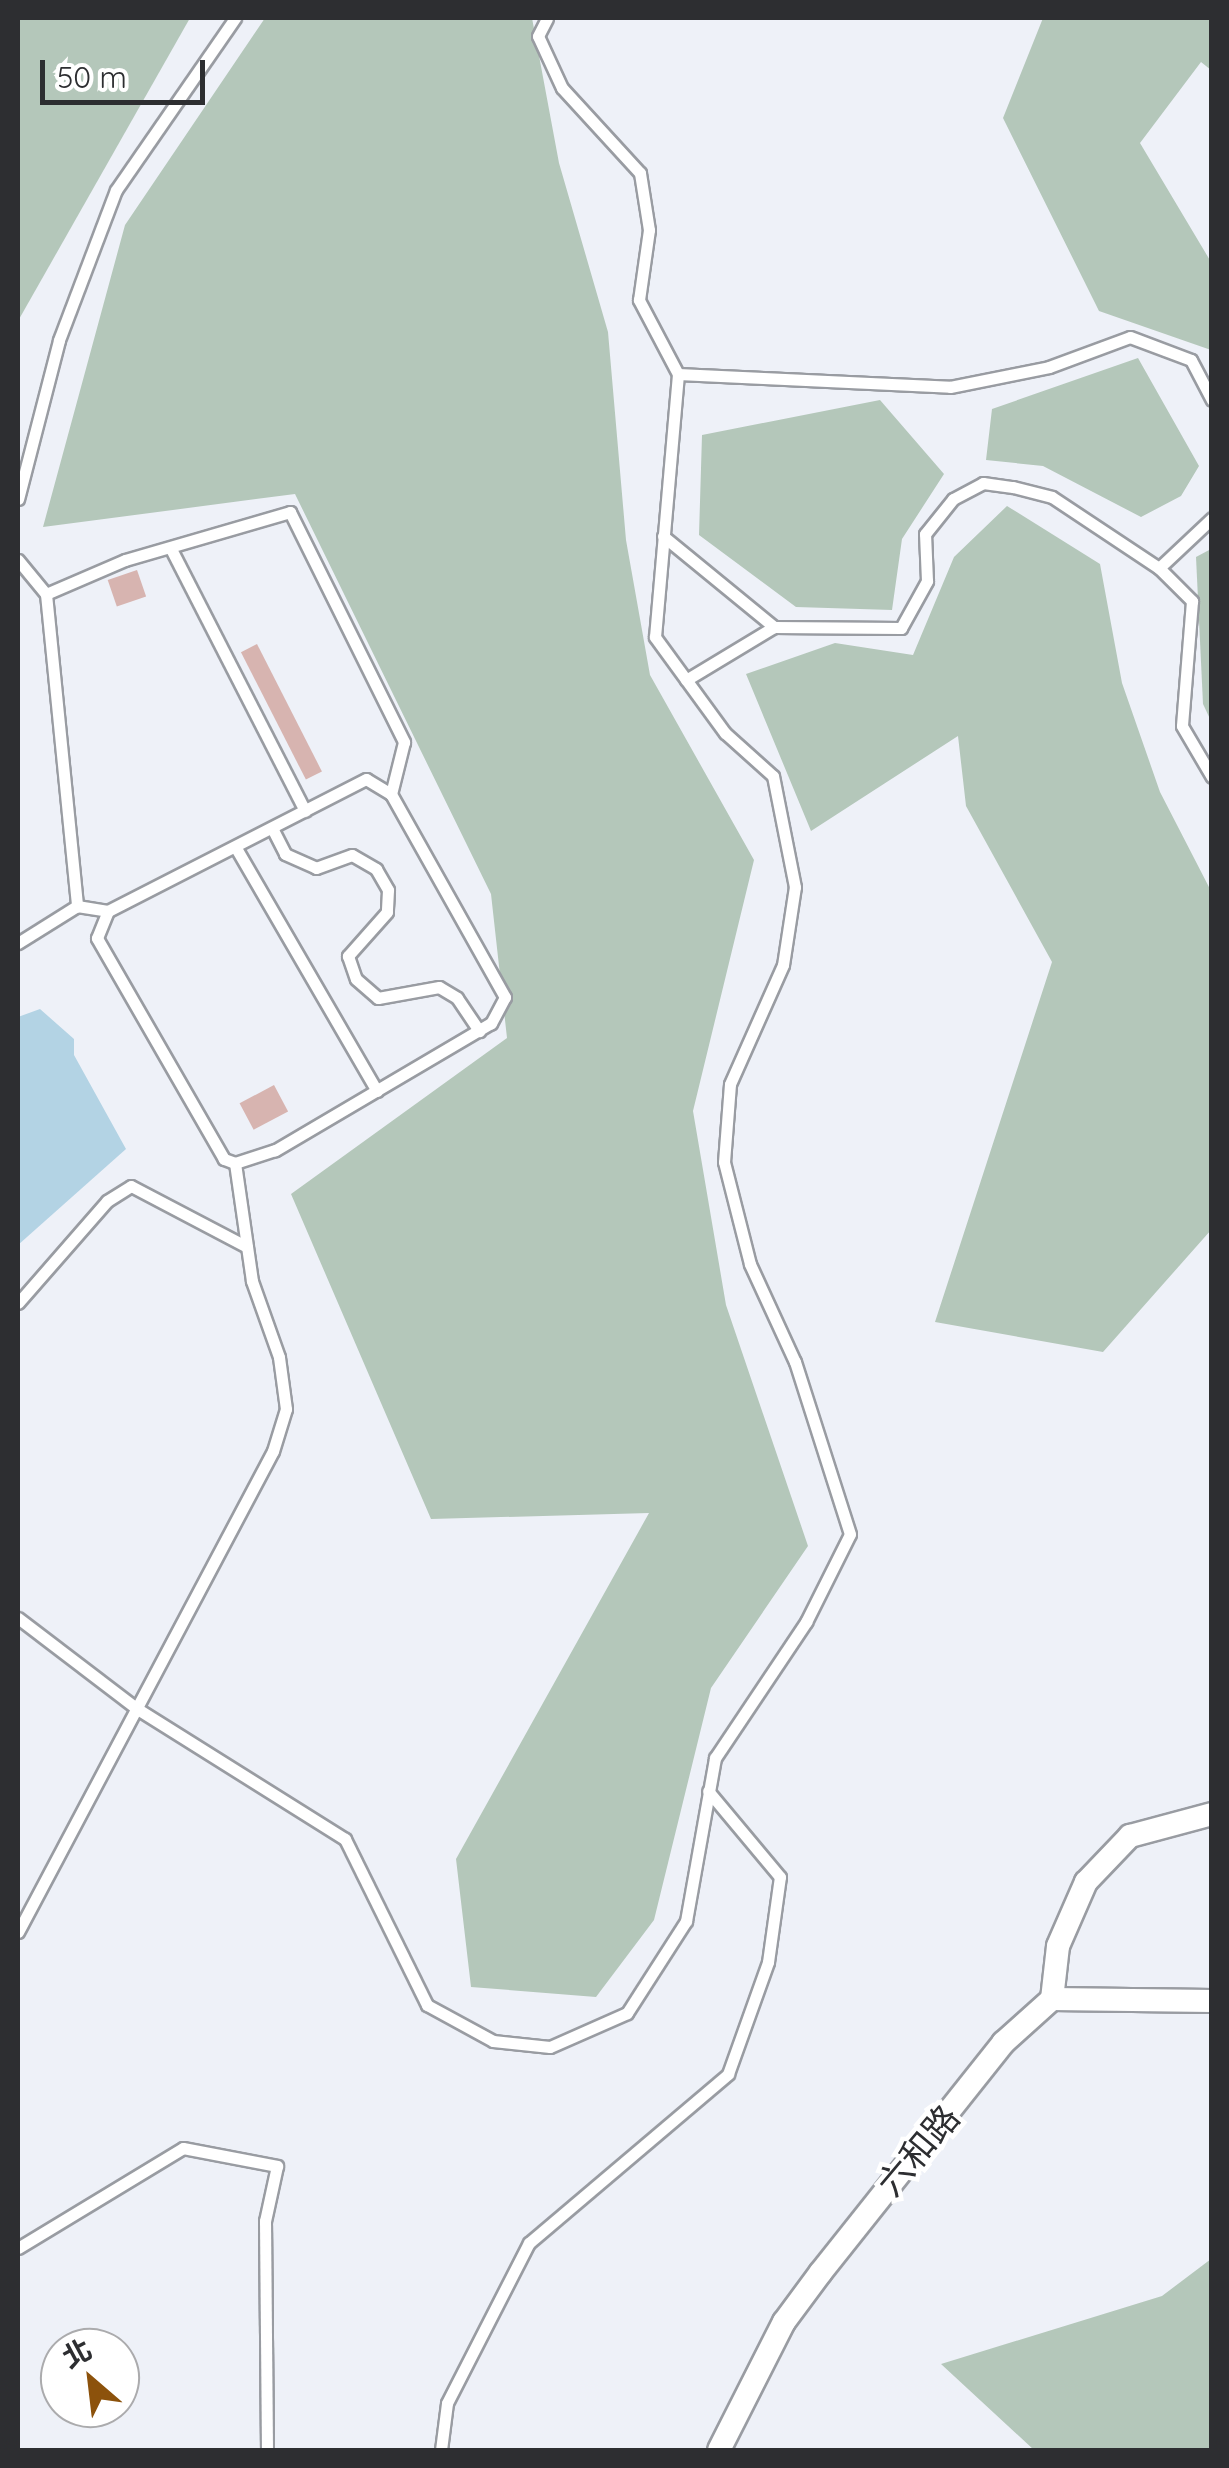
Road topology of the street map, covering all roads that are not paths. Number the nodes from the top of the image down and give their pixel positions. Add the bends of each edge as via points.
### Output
1 (235, 18) edge
2 (547, 18) edge
3 (678, 374) junction
4 (1212, 400) edge
5 (18, 498) edge
6 (1212, 518) edge
7 (663, 536) junction
8 (172, 551) junction
9 (18, 560) edge
10 (1158, 568) junction
11 (46, 594) junction
12 (774, 627) junction
13 (686, 680) junction
14 (1212, 776) edge
15 (391, 794) junction
16 (305, 811) junction
17 (272, 828) junction
18 (236, 848) junction
19 (76, 906) junction
20 (108, 911) junction
21 (18, 943) edge
22 (479, 1030) junction
23 (377, 1090) junction
24 (236, 1163) junction
25 (247, 1246) junction
26 (18, 1303) edge
27 (18, 1618) edge
28 (136, 1708) junction
29 (708, 1791) junction
30 (1212, 1814) edge
31 (18, 1932) edge
32 (1052, 1999) junction
33 (1212, 2000) edge
34 (18, 2248) edge
35 (267, 2450) edge
36 (441, 2450) edge
37 (720, 2450) edge

1 - 5 lane via 116,190 59,340
2 - 3 lane via 538,36 562,88 640,173 649,230 639,300
3 - 4 lane via 950,387 1049,367 1130,337 1192,360
3 - 7 lane
6 - 10 lane
7 - 12 lane
7 - 13 lane via 656,637
8 - 11 lane via 125,560
8 - 15 lane via 290,512 404,742
8 - 16 lane
9 - 11 lane
10 - 12 lane via 1052,497 983,483 953,499 926,534 928,581 901,628
10 - 14 lane via 1192,601 1182,726
11 - 19 lane
12 - 13 lane
13 - 29 lane via 725,733 773,776 792,868 783,966 730,1084 724,1162 750,1264 795,1362 850,1534 806,1622 715,1758
15 - 16 lane via 366,779
15 - 22 lane via 506,997
16 - 17 lane
17 - 18 lane
17 - 22 lane via 285,854 316,868 352,855 376,869 388,890 387,912 348,956 356,979 378,998 439,987 457,998
18 - 20 lane
18 - 23 lane
19 - 20 lane
19 - 21 lane
20 - 24 lane via 98,938 224,1159
22 - 23 lane
23 - 24 lane via 275,1150
24 - 25 lane
25 - 26 lane via 131,1186 107,1201
25 - 28 lane via 280,1356 286,1409 273,1451
27 - 28 lane
28 - 29 lane via 346,1839 426,2004 493,2041 550,2046 627,2013 686,1920 703,1858
28 - 31 lane
29 - 36 lane via 780,1878 768,1962 728,2074 529,2243 447,2403
30 - 32 street via 1130,1836 1086,1882 1058,1946
32 - 33 street
32 - 37 street, 六和路 via 1003,2044 802,2297
34 - 35 lane via 183,2148 277,2166 266,2221

